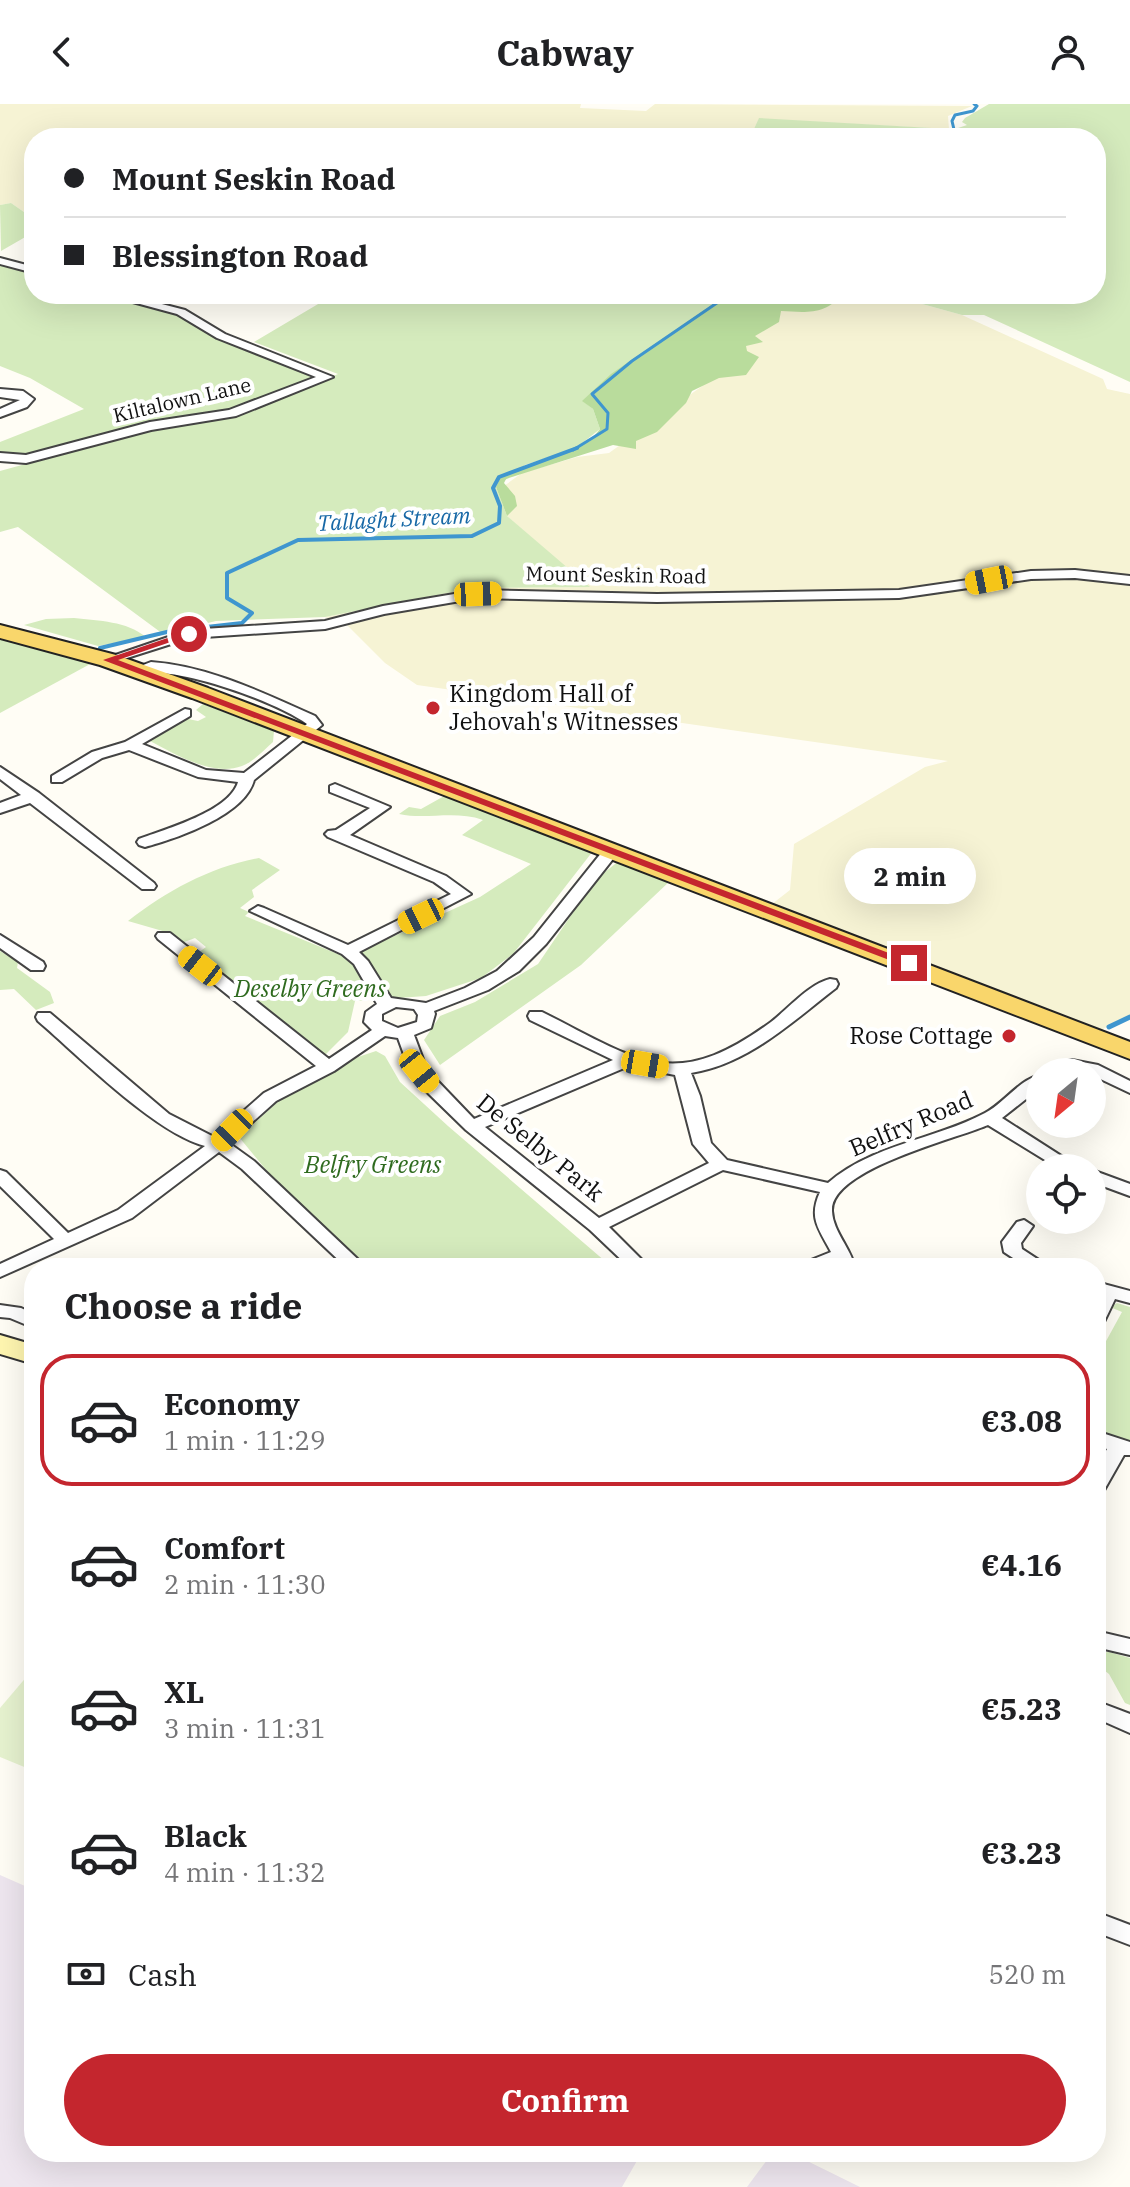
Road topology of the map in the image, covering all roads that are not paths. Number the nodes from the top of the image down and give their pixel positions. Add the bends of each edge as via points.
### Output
1 (0, 261) edge
2 (24, 267) edge
3 (149, 304) edge
4 (0, 393) edge
5 (0, 413) edge
6 (0, 457) edge
7 (1130, 580) edge
8 (0, 631) edge
9 (108, 660) junction
10 (185, 713) dead end
11 (304, 733) junction
12 (130, 745) junction
13 (0, 772) edge
14 (247, 778) junction
15 (57, 779) dead end
16 (335, 789) dead end
17 (34, 796) junction
18 (0, 808) edge
19 (145, 842) dead end
20 (612, 850) junction
21 (148, 886) dead end
22 (258, 911) dead end
23 (164, 936) dead end
24 (0, 940) edge
25 (348, 951) junction
26 (37, 966) dead end
27 (830, 984) dead end
28 (386, 1004) junction
29 (424, 1009) junction
30 (536, 1016) dead end
31 (44, 1017) dead end
32 (383, 1030) junction
33 (405, 1033) junction
34 (1130, 1051) edge
35 (629, 1060) junction
36 (328, 1067) junction
37 (681, 1070) junction
38 (1106, 1077) edge
39 (1130, 1088) edge
40 (1026, 1090) edge
41 (989, 1118) junction
42 (472, 1126) junction
43 (219, 1144) junction
44 (1048, 1154) edge
45 (721, 1164) junction
46 (0, 1176) edge
47 (1106, 1181) edge
48 (830, 1189) junction
49 (1130, 1190) edge
50 (597, 1226) junction
51 (1024, 1226) dead end
52 (66, 1241) junction
53 (29, 1258) edge
54 (347, 1258) edge
55 (631, 1258) edge
56 (842, 1258) edge
57 (1024, 1258) edge
58 (24, 1260) edge
59 (0, 1271) edge
60 (1106, 1291) edge
61 (1130, 1297) edge
62 (0, 1311) edge
63 (24, 1317) edge
64 (0, 1344) edge
65 (24, 1352) edge
66 (1124, 1448) edge
67 (1106, 1473) edge
68 (1106, 1641) edge
69 (1130, 1647) edge
70 (1106, 1713) edge
71 (1130, 1724) edge
72 (1106, 1926) edge
73 (1130, 1935) edge

1 - 2 street
3 - 6 street, Kiltalown Lane via 181,312 221,336 327,377 232,413 150,426 26,459
4 - 5 street via 28,399
7 - 9 street, Mount Seskin Road via 1031,575 899,594 478,594 325,625 189,634
8 - 9 main road
9 - 11 main road
10 - 12 street
11 - 14 street
11 - 20 main road
12 - 14 street via 203,774
12 - 15 street via 97,755
13 - 17 street
14 - 19 street via 248,787 235,803
16 - 25 street via 382,807 336,835 463,894
17 - 18 street
17 - 21 street
20 - 29 street via 511,969 485,986
20 - 34 main road
22 - 25 street
23 - 36 street
24 - 26 street
25 - 28 street
27 - 37 street via 735,1052
28 - 29 street via 403,1001
28 - 32 street via 372,1017
29 - 33 street via 425,1024
30 - 35 street
31 - 43 street via 163,1118
32 - 33 street
32 - 36 street
33 - 42 street, De Selby Park via 419,1071
35 - 37 street
35 - 42 street
36 - 43 street via 270,1097
37 - 45 street via 692,1087 696,1130 707,1154
38 - 39 street
40 - 41 street, Belfry Road
41 - 44 street
41 - 48 street, Belfry Road via 895,1154
42 - 50 street, De Selby Park
43 - 52 street via 125,1214
43 - 54 street
45 - 48 street
45 - 50 street, De Selby Park
46 - 52 street
47 - 49 street
48 - 56 street via 823,1219
50 - 55 street
51 - 57 street via 1011,1242 1013,1252
52 - 53 street
58 - 59 street
60 - 61 street
62 - 63 street
64 - 65 street
66 - 67 street
68 - 69 street
70 - 71 street
72 - 73 street

